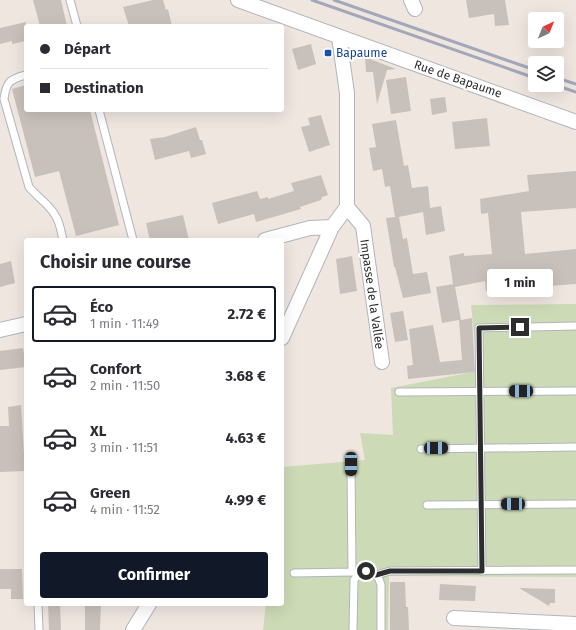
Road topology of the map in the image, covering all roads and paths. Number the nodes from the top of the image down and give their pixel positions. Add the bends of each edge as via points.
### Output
1 (70, 0) edge
2 (238, 0) edge
3 (76, 24) edge
4 (339, 37) junction
5 (24, 75) edge
6 (100, 112) edge
7 (576, 122) edge
8 (347, 207) junction
9 (332, 227) junction
10 (62, 238) edge
11 (132, 238) edge
12 (272, 238) edge
13 (24, 324) edge
14 (576, 326) edge
15 (0, 330) edge
16 (284, 334) edge
17 (382, 362) dead end
18 (576, 391) edge
19 (399, 392) dead end
20 (480, 392) junction
21 (480, 448) junction
22 (576, 448) edge
23 (421, 449) dead end
24 (351, 464) dead end
25 (576, 504) edge
26 (427, 505) dead end
27 (481, 505) junction
28 (576, 570) edge
29 (482, 571) junction
30 (294, 573) dead end
31 (354, 574) junction
32 (376, 575) junction
33 (38, 606) edge
34 (148, 606) edge
35 (454, 618) dead end
36 (576, 624) edge
37 (39, 630) edge
38 (133, 630) edge
39 (353, 630) edge
40 (381, 630) edge

1 - 3 lane
2 - 4 street, Rue de Bapaume
4 - 7 street, Rue de Bapaume
4 - 8 street via 347,93
5 - 10 lane via 8,83 4,99 29,186 56,215
6 - 11 lane
8 - 9 street
8 - 17 street, Impasse de la Vallée via 363,226
9 - 12 street via 310,228
9 - 16 street
13 - 15 street
14 - 20 lane via 479,328
18 - 20 lane
19 - 20 lane
20 - 21 lane
21 - 22 lane
21 - 23 lane
21 - 27 lane
24 - 31 lane
25 - 27 lane
26 - 27 lane
27 - 29 lane
28 - 29 lane
29 - 32 lane via 390,571
30 - 31 lane
31 - 32 lane via 366,571
31 - 39 lane
32 - 40 lane via 381,585
33 - 37 lane
34 - 38 street
35 - 36 street

